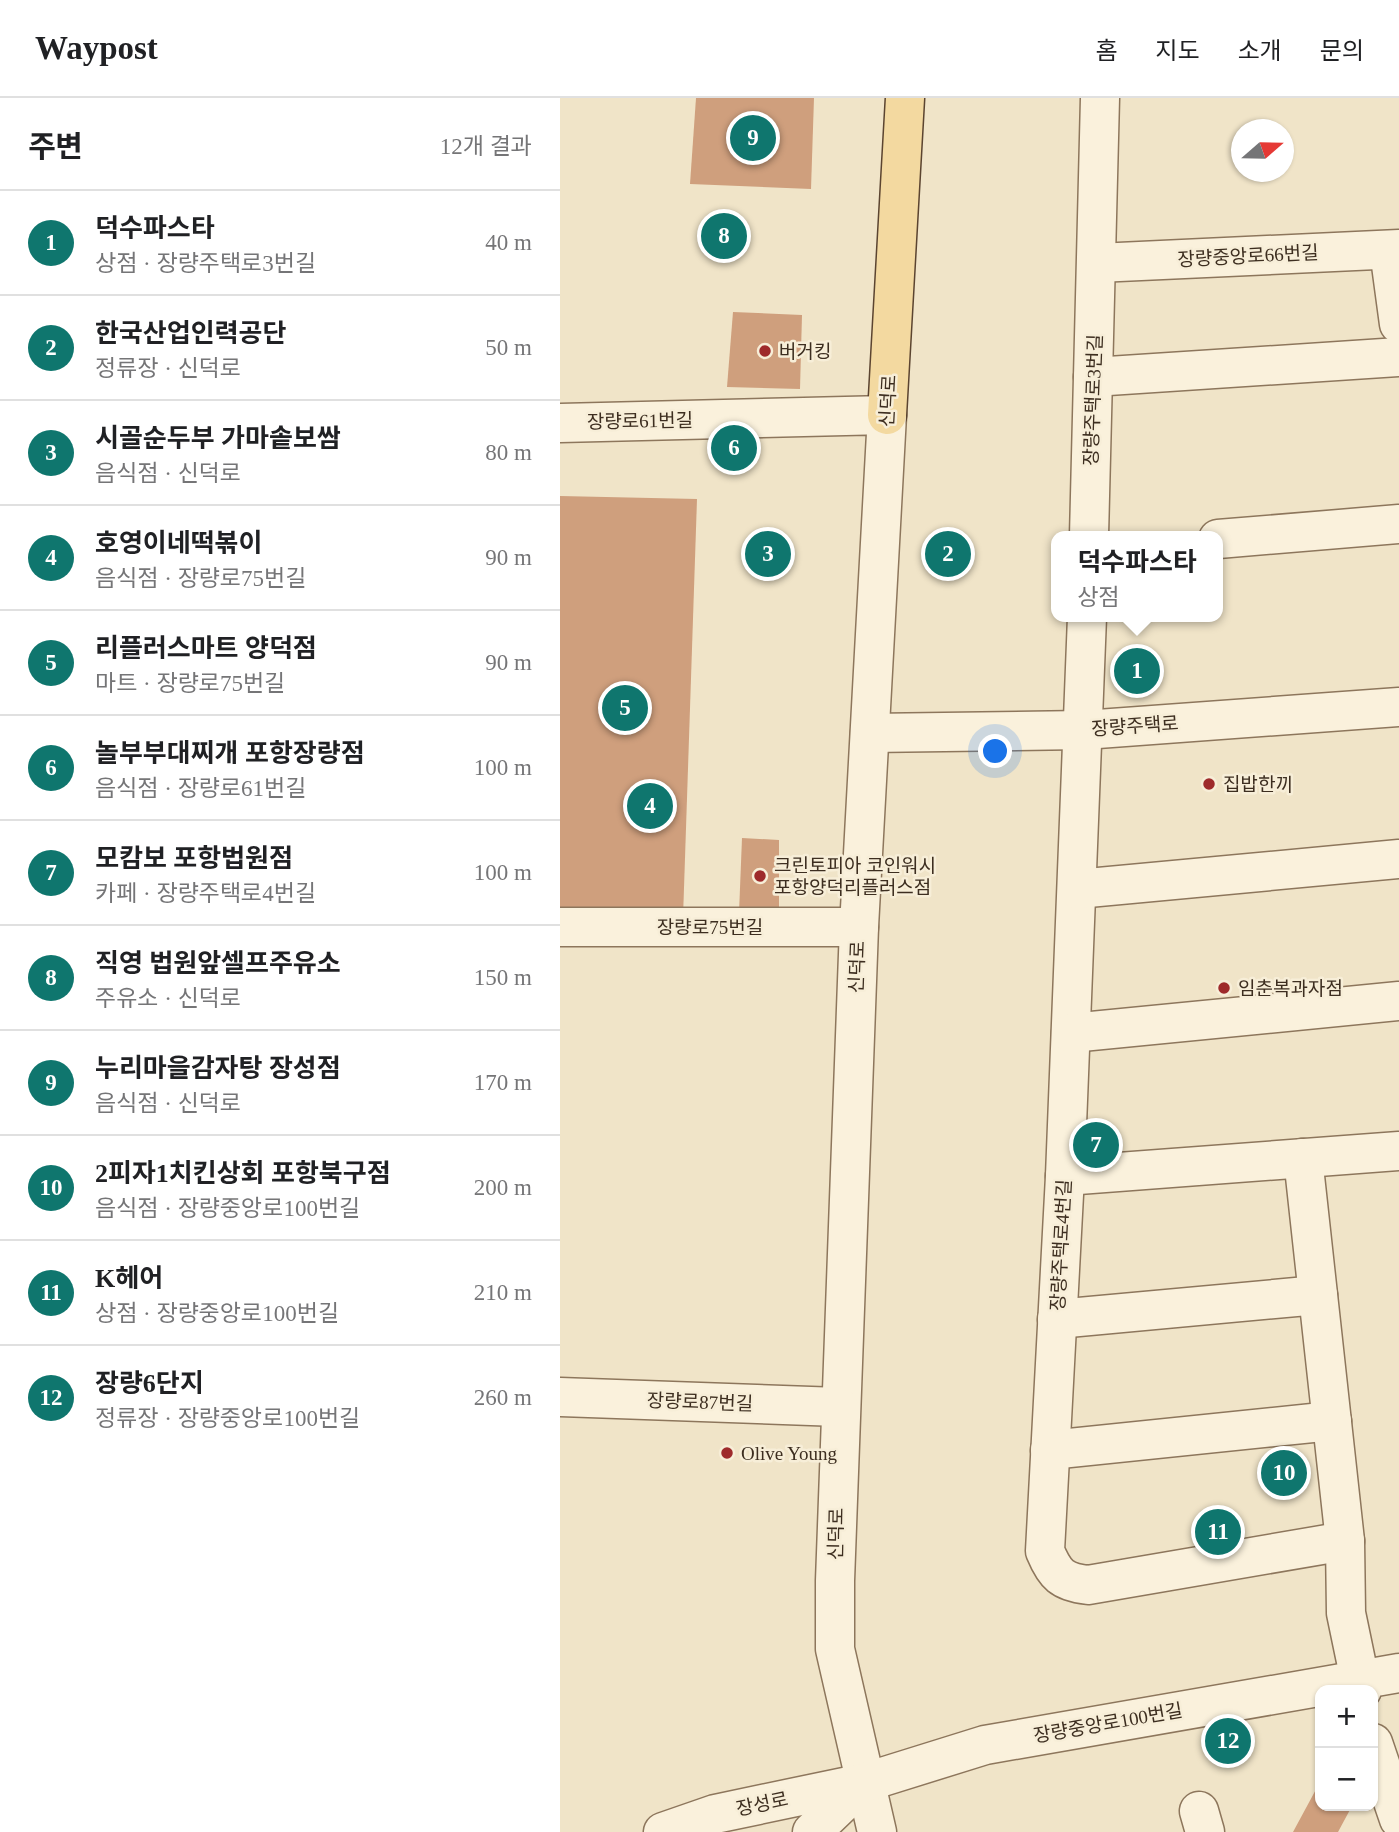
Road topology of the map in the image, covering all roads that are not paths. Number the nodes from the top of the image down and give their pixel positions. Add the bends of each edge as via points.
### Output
1 (905, 98) edge
2 (1100, 98) edge
3 (1394, 249) edge
4 (1097, 263) junction
5 (1399, 324) edge
6 (1399, 358) edge
7 (1094, 377) junction
8 (887, 415) junction
9 (560, 423) edge
10 (1399, 524) edge
11 (1089, 531) edge
12 (1223, 539) edge
13 (1087, 622) edge
14 (1399, 707) edge
15 (1084, 730) junction
16 (870, 733) junction
17 (1399, 859) edge
18 (1077, 889) junction
19 (859, 927) junction
20 (560, 928) edge
21 (1399, 1001) edge
22 (1071, 1033) junction
23 (1399, 1151) edge
24 (1303, 1158) junction
25 (1065, 1176) junction
26 (1318, 1295) junction
27 (1057, 1319) junction
28 (560, 1397) edge
29 (839, 1407) junction
30 (1332, 1421) junction
31 (1050, 1450) junction
32 (1345, 1541) junction
33 (1399, 1673) edge
34 (1361, 1685) edge
35 (1315, 1692) edge
36 (1375, 1748) edge
37 (863, 1783) junction
38 (1399, 1819) edge
39 (663, 1832) edge
40 (811, 1832) edge
41 (877, 1832) edge

1 - 8 main road, 신덕로
2 - 4 street, 장량주택로3번길
3 - 4 street, 장량중앙로66번길
3 - 5 street
4 - 7 street, 장량주택로3번길
6 - 7 street
7 - 11 street, 장량주택로3번길
8 - 9 street, 장량로61번길
8 - 16 street, 신덕로
10 - 12 street
13 - 15 street
14 - 15 street, 장량주택로
15 - 16 street, 장량주택로
15 - 18 street, 장량주택로4번길
16 - 19 street, 신덕로
17 - 18 street
18 - 22 street, 장량주택로4번길
19 - 20 street, 장량로75번길
19 - 29 street, 신덕로
21 - 22 street
22 - 25 street, 장량주택로4번길
23 - 24 street
24 - 25 street
24 - 26 street
25 - 27 street, 장량주택로4번길
26 - 27 street
26 - 30 street
27 - 31 street, 장량주택로4번길
28 - 29 street, 장량로87번길
29 - 37 street, 신덕로 via 835,1649
30 - 31 street
30 - 32 street
31 - 32 street, 장량주택로4번길 via 1045,1551 1054,1573 1068,1583 1088,1585
32 - 34 street via 1346,1613
33 - 34 street, 장량중앙로100번길
35 - 37 street, 장량중앙로100번길 via 985,1745
36 - 38 street
37 - 39 street, 장성로 via 715,1814
37 - 40 street
37 - 41 street, 신덕로

